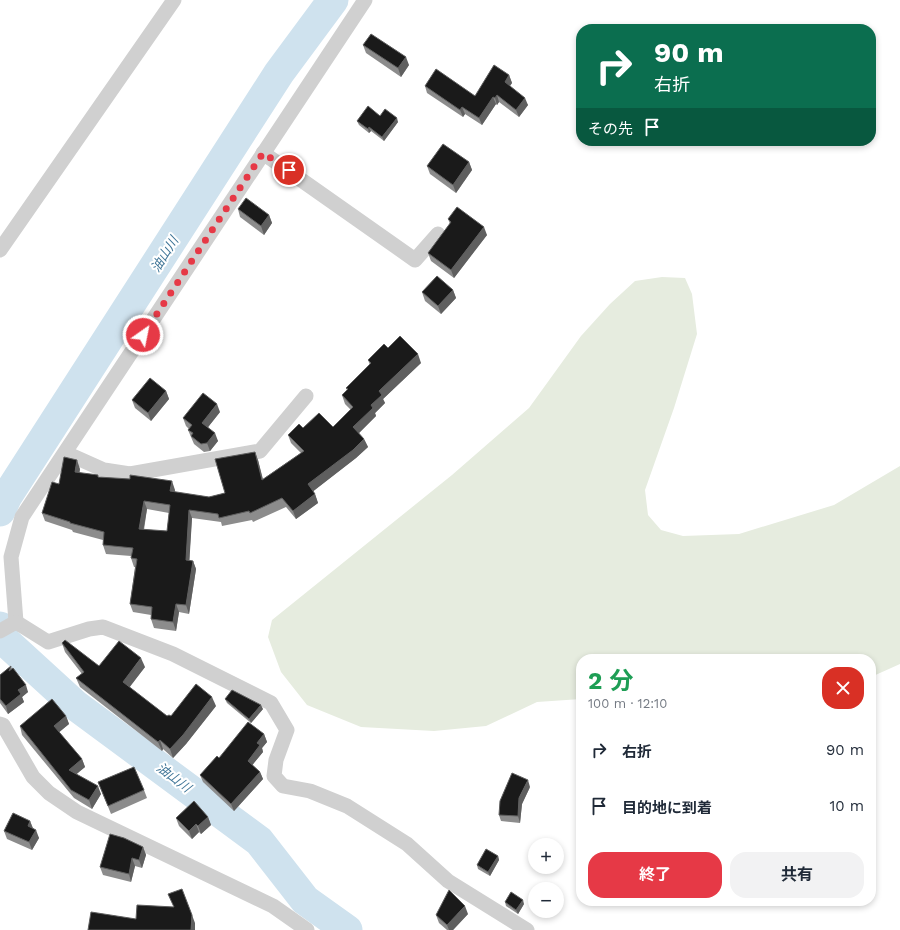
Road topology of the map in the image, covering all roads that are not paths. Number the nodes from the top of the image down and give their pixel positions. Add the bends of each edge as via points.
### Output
1 (174, 0) edge
2 (364, 0) edge
3 (263, 153) junction
4 (438, 234) dead end
5 (0, 250) edge
6 (306, 396) dead end
7 (66, 453) junction
8 (16, 622) junction
9 (0, 631) edge
10 (0, 724) edge
11 (307, 930) edge
12 (527, 930) edge

1 - 5 street
2 - 3 street
3 - 4 street via 415,260
3 - 7 street
6 - 7 street via 260,450 130,474 104,470
7 - 8 street via 22,517 11,557
8 - 9 street
8 - 12 street via 48,642 103,627 173,654 271,704 287,730 276,760 274,776 283,786 310,791 347,806 407,844 448,881
10 - 11 street via 3,725 33,777 49,793 77,812 274,906

